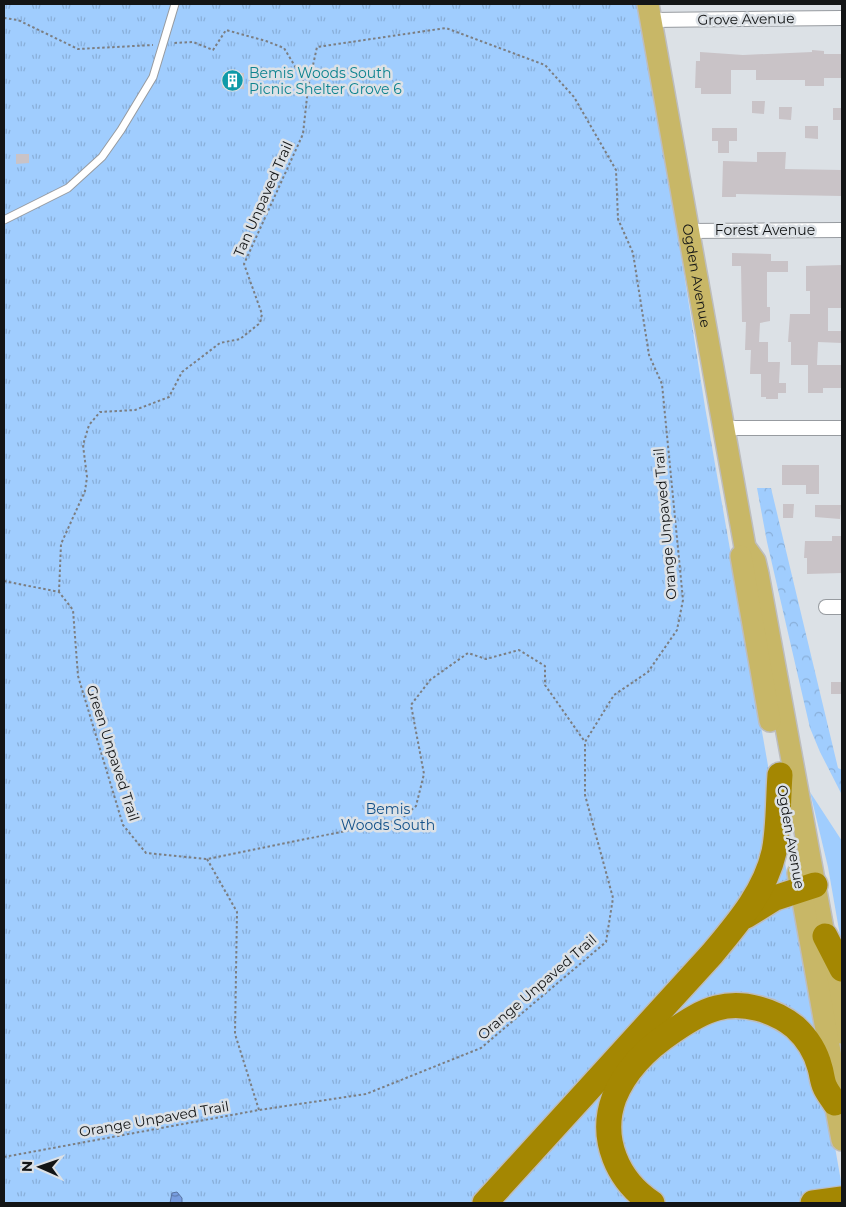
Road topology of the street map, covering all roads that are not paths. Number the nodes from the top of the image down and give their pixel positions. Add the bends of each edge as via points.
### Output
1 (175, 4) edge
2 (649, 12) edge
3 (842, 18) edge
4 (4, 220) edge
5 (842, 230) edge
6 (688, 231) junction
7 (725, 428) junction
8 (842, 428) edge
9 (745, 547) junction
10 (826, 607) dead end
11 (842, 607) edge
12 (780, 775) junction
13 (808, 887) junction
14 (739, 921) junction
15 (825, 936) junction
16 (842, 969) edge
17 (842, 1033) edge
18 (835, 1103) junction
19 (841, 1134) edge
20 (842, 1199) edge
21 (485, 1203) edge
22 (652, 1203) edge
23 (814, 1203) edge

1 - 4 lane via 153,78 102,157 68,188
2 - 3 street, Grove Avenue
2 - 6 main road, Ogden Avenue
5 - 6 street, Forest Avenue
6 - 7 main road, Ogden Avenue
7 - 8 street
7 - 9 main road, Ogden Avenue
9 - 12 main road, Ogden Avenue via 740,558
9 - 13 main road, Ogden Avenue via 755,561 758,574
10 - 11 street
12 - 13 main road, Ogden Avenue
12 - 14 highway via 774,853 756,897
13 - 14 highway via 774,899
13 - 15 main road, Ogden Avenue
13 - 18 main road, Ogden Avenue via 836,1085
14 - 21 highway
15 - 16 highway
15 - 17 main road, Ogden Avenue
18 - 19 main road, Ogden Avenue
18 - 22 highway via 825,1087 814,1051 806,1038 784,1019 768,1011 736,1006 698,1015 655,1043 637,1062 614,1099 609,1133 612,1152 629,1184
20 - 23 highway

